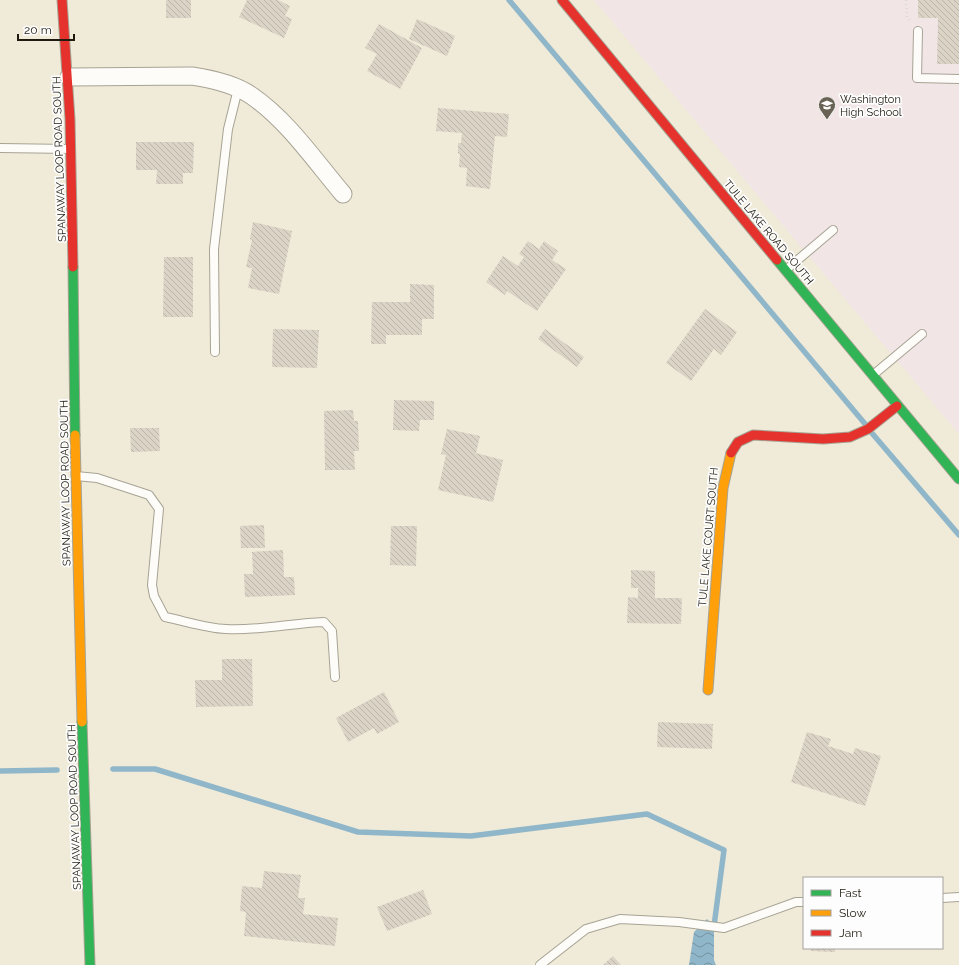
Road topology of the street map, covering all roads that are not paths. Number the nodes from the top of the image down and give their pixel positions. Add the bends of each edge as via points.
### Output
1 (62, 0) edge
2 (562, 0) edge
3 (918, 31) road end
4 (69, 77) junction
5 (959, 79) edge
6 (238, 88) junction
7 (0, 148) edge
8 (72, 149) junction
9 (343, 194) dead end
10 (834, 230) dead end
11 (785, 270) junction
12 (922, 334) dead end
13 (215, 352) dead end
14 (873, 376) junction
15 (898, 406) junction
16 (76, 476) junction
17 (959, 479) edge
18 (335, 677) dead end
19 (708, 690) dead end
20 (959, 897) edge
21 (943, 898) edge
22 (803, 902) edge
23 (90, 965) edge
24 (540, 965) edge

1 - 4 street, SPANAWAY LOOP ROAD SOUTH
2 - 11 street, TULE LAKE ROAD SOUTH
3 - 5 lane via 917,78
4 - 6 street via 192,76
4 - 8 street, SPANAWAY LOOP ROAD SOUTH
6 - 9 street via 252,96 283,123
6 - 13 lane via 228,129 214,249
7 - 8 lane
8 - 16 street, SPANAWAY LOOP ROAD SOUTH
10 - 11 lane
11 - 14 street, TULE LAKE ROAD SOUTH
12 - 14 lane
14 - 15 street, TULE LAKE ROAD SOUTH
15 - 17 street, TULE LAKE ROAD SOUTH
15 - 19 street, TULE LAKE COURT SOUTH via 860,434 841,439 753,435 745,436 733,446 723,488
16 - 18 lane via 97,478 149,495 159,509 152,586 154,596 165,617 228,630 324,622 332,632
16 - 23 street, SPANAWAY LOOP ROAD SOUTH
20 - 21 lane
22 - 24 lane via 796,902 724,928 679,922 620,919 586,929

